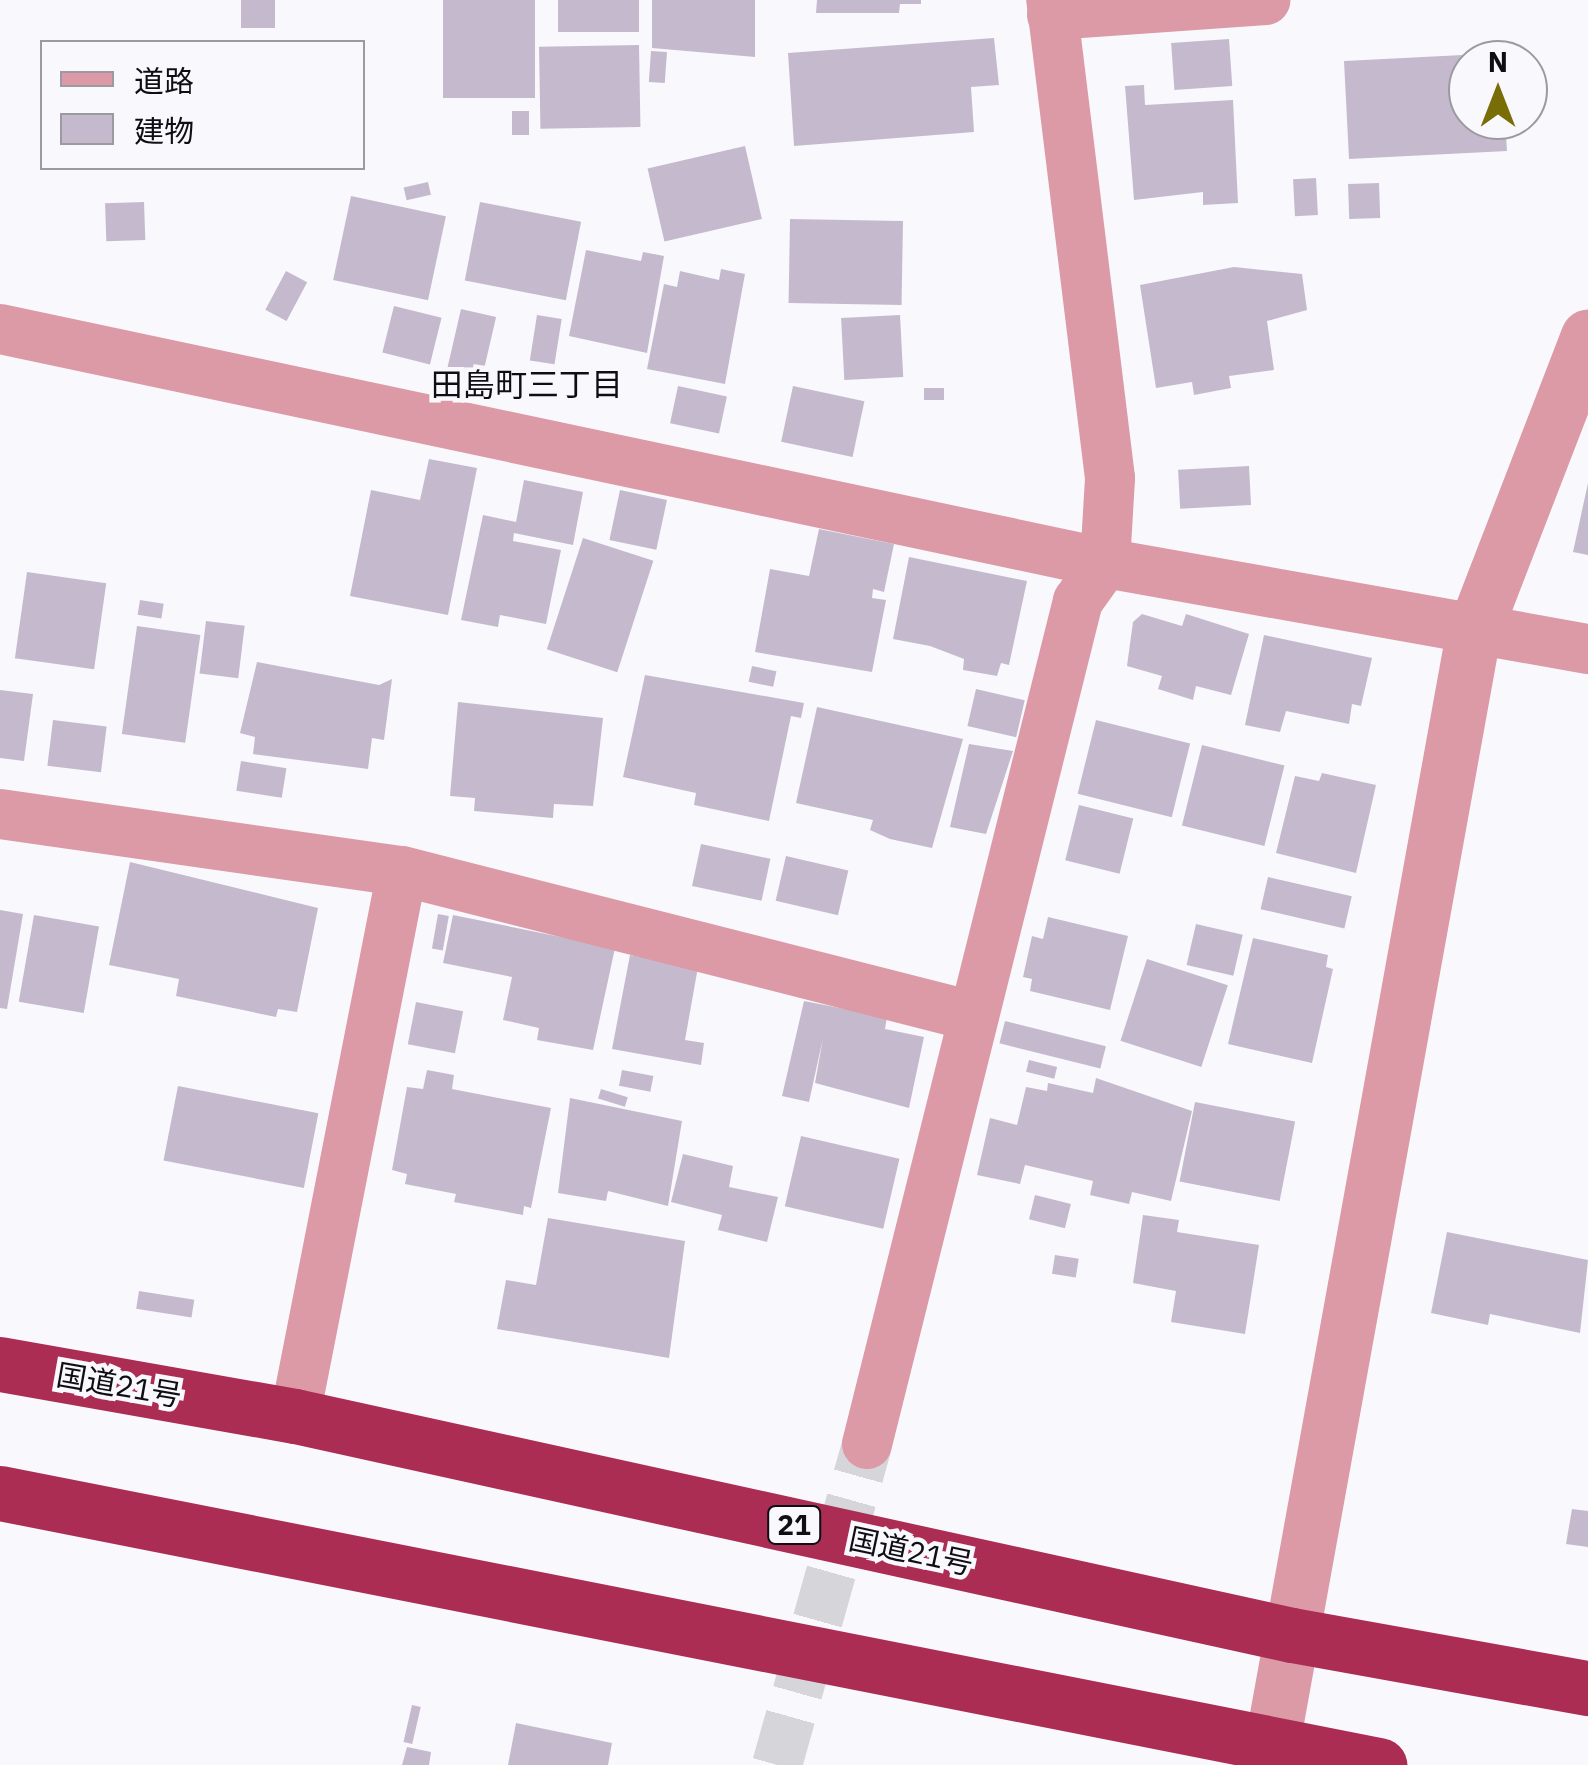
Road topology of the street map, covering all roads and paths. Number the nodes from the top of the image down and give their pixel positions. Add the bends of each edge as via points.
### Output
1 (1265, 0) edge
2 (1052, 8) edge
3 (0, 329) edge
4 (1588, 336) edge
5 (1105, 564) junction
6 (1473, 634) junction
7 (1588, 648) edge
8 (0, 814) edge
9 (402, 871) junction
10 (972, 1016) junction
11 (0, 1364) edge
12 (295, 1416) junction
13 (867, 1444) tunnel mouth
14 (0, 1492) edge
15 (1292, 1634) junction
16 (1588, 1688) edge
17 (1270, 1754) edge
18 (1379, 1765) edge

1 - 2 street
2 - 5 street via 1110,478
3 - 5 street
4 - 6 street
5 - 6 street
5 - 10 street via 1078,601
6 - 7 street
6 - 15 street
8 - 9 street
9 - 10 street
9 - 12 street
10 - 13 street
11 - 12 highway, 国道21号 / 21
12 - 15 highway, 国道21号 / 21
14 - 17 highway
15 - 16 highway, 国道21号 / 21
15 - 17 street
17 - 18 highway

